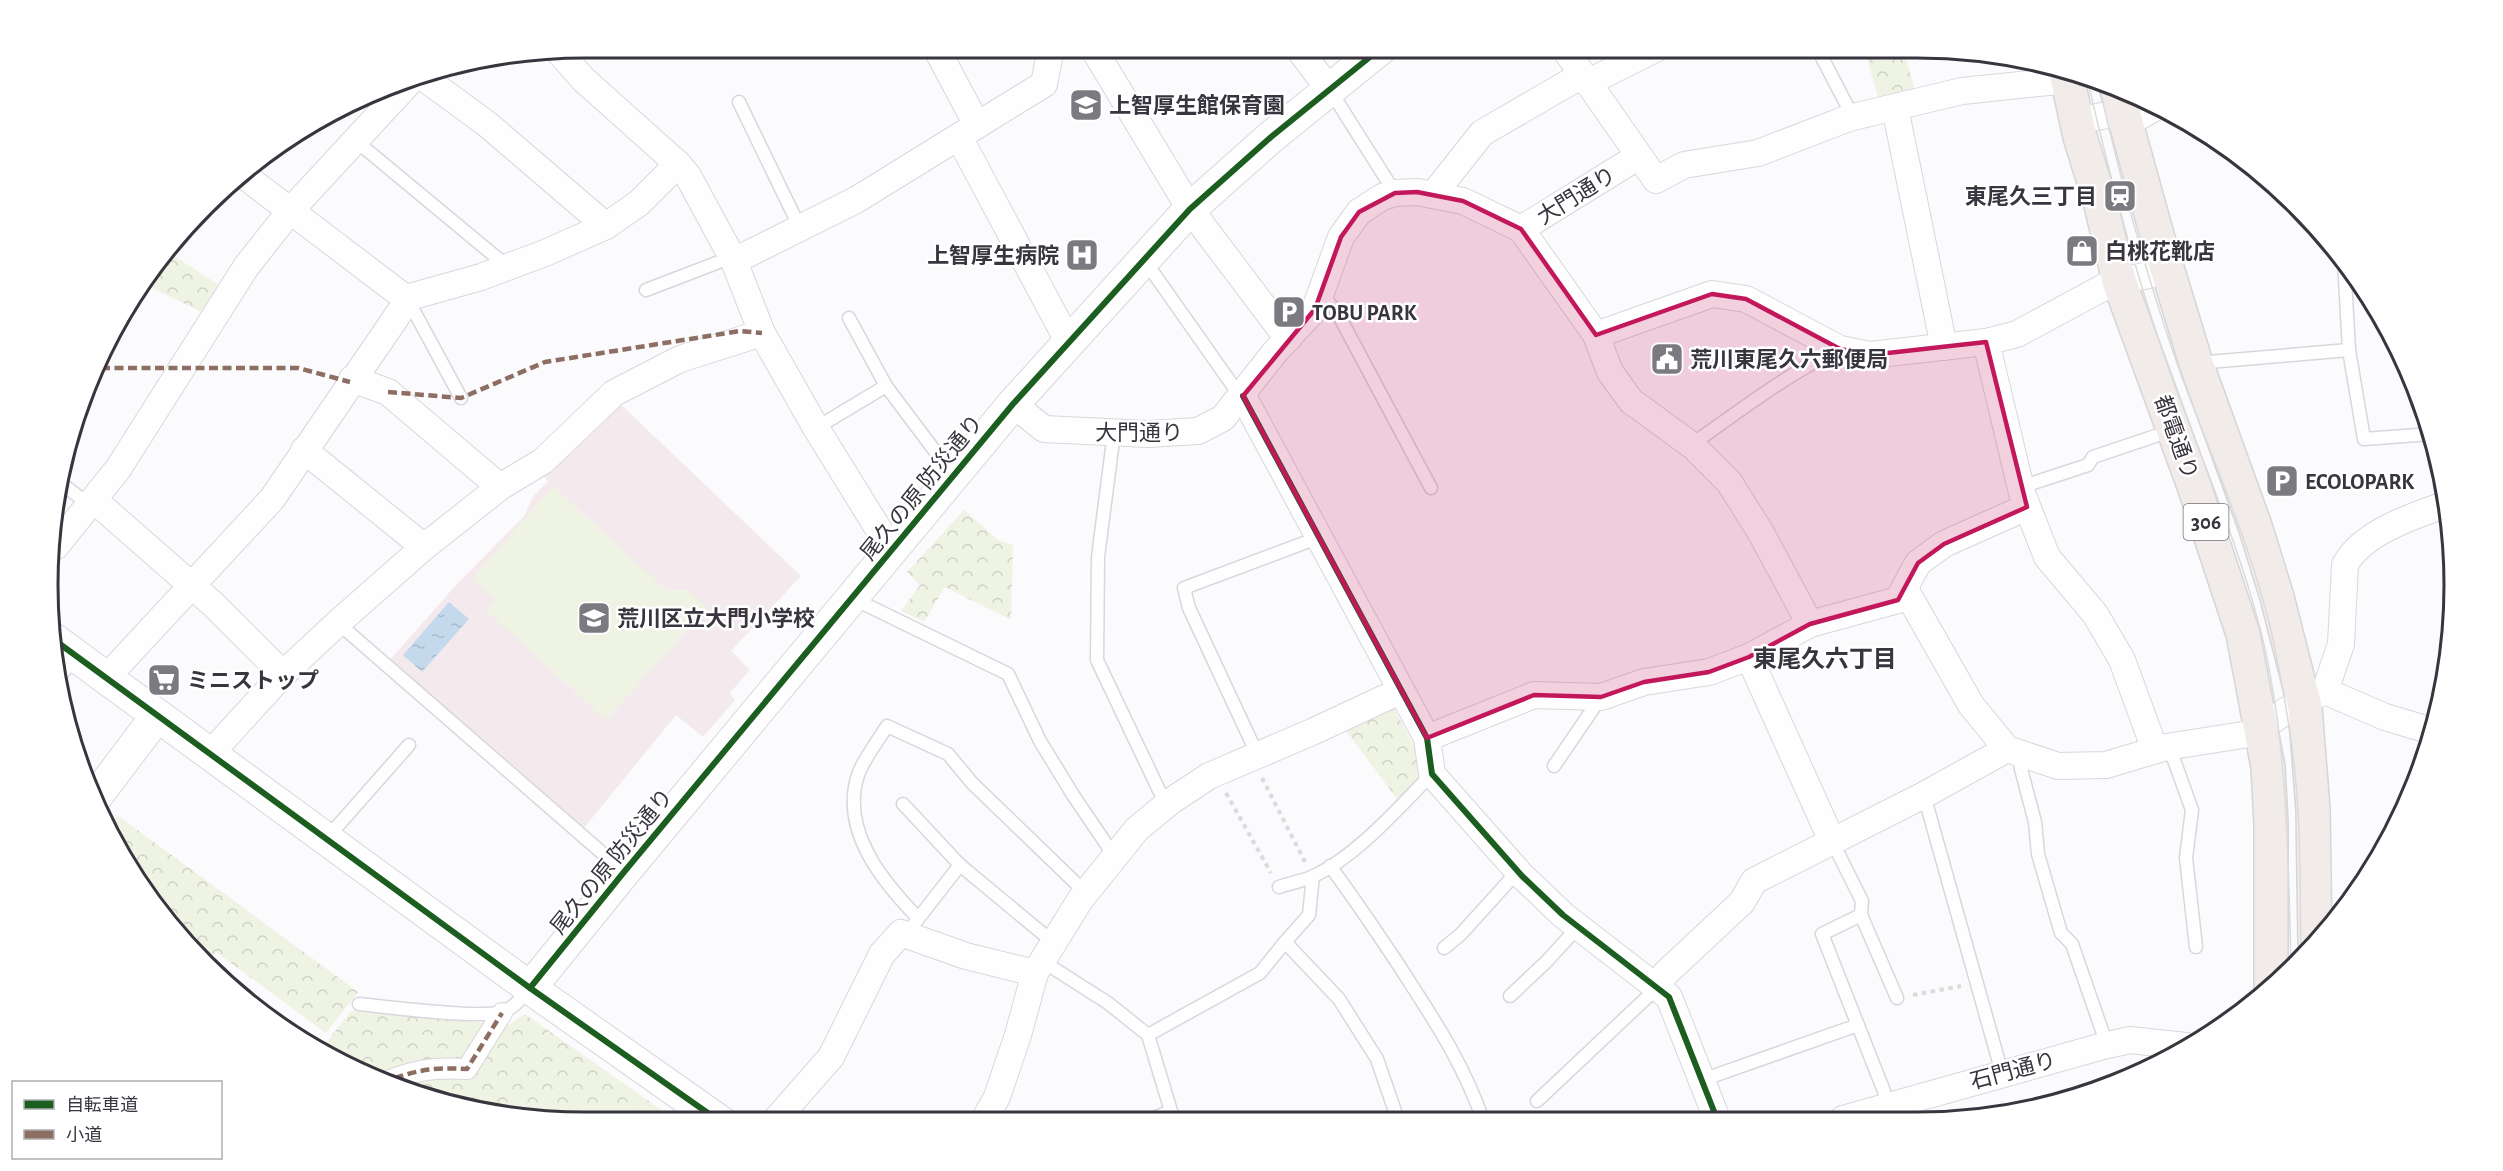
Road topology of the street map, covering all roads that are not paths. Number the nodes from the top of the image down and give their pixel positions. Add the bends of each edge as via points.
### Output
1 (940, 58) edge
2 (1049, 58) edge
3 (1099, 58) edge
4 (1306, 58) edge
5 (1368, 58) edge
6 (1571, 58) edge
7 (1634, 58) edge
8 (1822, 58) edge
9 (565, 59) edge
10 (2058, 77) edge
11 (1585, 79) junction
12 (2068, 80) edge
13 (429, 82) edge
14 (1329, 89) junction
15 (400, 92) edge
16 (739, 102) dead end
17 (2122, 107) edge
18 (2137, 107) edge
19 (1895, 108) junction
20 (1853, 117) junction
21 (2076, 121) junction
22 (968, 131) junction
23 (356, 141) junction
24 (1639, 156) junction
25 (678, 164) junction
26 (249, 180) edge
27 (1395, 193) junction
28 (1433, 195) junction
29 (1190, 208) junction
30 (290, 211) junction
31 (606, 226) junction
32 (801, 228) junction
33 (1521, 229) junction
34 (733, 259) junction
35 (1143, 260) junction
36 (507, 267) junction
37 (2169, 271) junction
38 (2344, 276) edge
39 (2119, 281) junction
40 (646, 290) dead end
41 (1321, 293) junction
42 (408, 300) junction
43 (849, 318) dead end
44 (762, 333) junction
45 (1596, 334) junction
46 (1288, 339) junction
47 (1068, 341) junction
48 (1986, 342) junction
49 (1944, 347) junction
50 (1840, 349) junction
51 (2349, 350) junction
52 (2196, 363) junction
53 (352, 379) junction
54 (886, 386) junction
55 (1243, 396) junction
56 (461, 398) dead end
57 (1012, 404) junction
58 (816, 428) junction
59 (2174, 430) junction
60 (1114, 433) junction
61 (2423, 435) edge
62 (1691, 445) junction
63 (304, 450) junction
64 (953, 476) junction
65 (500, 487) junction
66 (68, 488) edge
67 (1431, 488) dead end
68 (2024, 497) junction
69 (92, 503) junction
70 (2438, 507) edge
71 (1320, 537) junction
72 (61, 540) edge
73 (424, 547) junction
74 (892, 551) junction
75 (192, 585) junction
76 (1905, 589) junction
77 (852, 598) junction
78 (338, 623) junction
79 (1810, 624) junction
80 (1749, 657) junction
81 (64, 659) edge
82 (283, 674) junction
83 (106, 678) junction
84 (1400, 691) junction
85 (2314, 695) junction
86 (1601, 697) junction
87 (157, 716) junction
88 (2425, 729) edge
89 (2262, 730) junction
90 (1427, 738) junction
91 (409, 745) dead end
92 (2160, 748) junction
93 (2013, 751) junction
94 (210, 754) junction
95 (1255, 757) junction
96 (1554, 766) dead end
97 (1432, 774) junction
98 (101, 791) edge
99 (1924, 795) junction
100 (903, 804) dead end
101 (1166, 805) junction
102 (326, 839) junction
103 (1832, 841) junction
104 (1115, 857) junction
105 (960, 865) junction
106 (1330, 866) junction
107 (1518, 871) junction
108 (624, 872) junction
109 (1313, 876) junction
110 (1279, 887) road end
111 (1086, 893) junction
112 (1861, 915) junction
113 (912, 926) junction
114 (1579, 926) junction
115 (2315, 932) edge
116 (1285, 942) junction
117 (2196, 947) dead end
118 (1444, 948) dead end
119 (1044, 959) junction
120 (2271, 976) edge
121 (1658, 987) junction
122 (530, 988) junction
123 (1510, 996) dead end
124 (1897, 998) road end
125 (359, 1004) dead end
126 (502, 1013) junction
127 (1858, 1025) junction
128 (1148, 1035) junction
129 (2107, 1045) junction
130 (2176, 1045) edge
131 (2002, 1073) junction
132 (397, 1077) edge
133 (1702, 1080) junction
134 (1538, 1101) dead end
135 (1881, 1111) edge
136 (698, 1112) edge
137 (783, 1112) edge
138 (989, 1112) edge
139 (1171, 1112) edge
140 (1395, 1112) edge
141 (1480, 1112) edge
142 (1714, 1112) edge

1 - 22 street
2 - 22 street via 1044,84
3 - 29 street
4 - 14 street
5 - 14 street, 尾久の原 防災通り
6 - 11 street
7 - 11 street
8 - 20 lane
9 - 25 street
10 - 19 street, 大門通り via 1962,92
11 - 24 street
11 - 28 street via 1482,133
12 - 21 main road, 都電通り / 306
13 - 31 street via 487,124
14 - 27 lane
14 - 29 street, 尾久の原 防災通り
15 - 23 street
16 - 32 lane
17 - 18 street
17 - 21 street
17 - 37 main road, 都電通り / 306
19 - 20 street, 大門通り
19 - 49 street
20 - 24 street, 大門通り via 1758,153 1684,165 1656,180
21 - 39 main road, 都電通り / 306
22 - 32 street via 856,200
22 - 47 street
23 - 30 street
23 - 36 lane
24 - 33 street, 大門通り
25 - 31 street via 639,203
25 - 34 street
26 - 30 street
27 - 28 street, 大門通り
27 - 41 street, 大門通り via 1359,212 1341,237
28 - 33 street, 大門通り via 1462,201
29 - 35 street, 尾久の原 防災通り
29 - 46 street
30 - 42 street
30 - 69 street via 246,267 136,442
31 - 36 street
32 - 34 street
33 - 45 street
34 - 40 lane
34 - 44 street
35 - 47 street, 尾久の原 防災通り
35 - 55 lane
36 - 42 street
37 - 39 street
37 - 52 main road, 都電通り / 306
38 - 51 lane
39 - 48 street via 2017,334
39 - 59 main road, 都電通り / 306
41 - 46 street, 大門通り via 1315,309
41 - 67 lane via 1338,314
42 - 53 street
42 - 56 lane
43 - 54 lane
44 - 58 street
44 - 65 street via 680,359 614,393 543,461
45 - 50 street via 1712,294 1746,299
45 - 62 street via 1610,372 1631,401
46 - 55 street, 大門通り
47 - 57 street, 尾久の原 防災通り
48 - 49 street
48 - 68 street
49 - 50 street via 1870,355
50 - 62 lane via 1769,390
51 - 52 lane
51 - 61 lane via 2364,439
52 - 85 main road, 都電通り / 306
53 - 63 street
53 - 65 street via 388,392
54 - 58 lane
54 - 64 lane
55 - 60 street, 大門通り via 1223,418 1198,431
55 - 71 street
57 - 60 street, 大門通り via 1044,429
57 - 64 street, 尾久の原 防災通り
58 - 74 street
59 - 68 lane via 2092,457 2088,465
59 - 89 main road, 都電通り / 306 via 2243,634
60 - 101 lane via 1098,557 1097,660
62 - 79 street via 1729,482
63 - 73 street
63 - 75 street via 272,499
64 - 74 street, 尾久の原 防災通り
65 - 73 street
66 - 69 lane
68 - 76 street via 1918,563
68 - 92 street via 2047,557 2095,614 2122,660
69 - 72 street
69 - 75 street
70 - 85 street via 2397,521 2351,554 2345,565 2341,644
71 - 84 street
71 - 95 lane via 1184,588 1189,608
73 - 78 street
74 - 77 street, 尾久の原 防災通り
75 - 82 street
75 - 83 street
76 - 79 street via 1898,600
76 - 93 street via 1971,705
77 - 104 lane via 1008,674 1040,741
77 - 108 street, 尾久の原 防災通り
78 - 82 street
78 - 108 lane
79 - 80 street
80 - 86 street via 1709,672 1644,682
80 - 103 street
81 - 83 street
82 - 94 street
83 - 87 street
84 - 90 street
84 - 95 street
85 - 88 street
85 - 89 street
85 - 115 main road, 都電通り / 306
86 - 90 street via 1534,695
86 - 96 lane
87 - 94 street
87 - 98 street
89 - 92 street
89 - 120 main road, 都電通り / 306 via 2271,824
90 - 97 street
91 - 102 lane
92 - 93 street via 2106,765 2058,766
92 - 117 lane via 2174,760 2192,810 2186,858
93 - 99 street
93 - 129 lane via 2035,822 2038,854 2061,933 2072,944
94 - 102 street
95 - 101 street via 1216,773
97 - 106 lane via 1367,838
97 - 107 street
99 - 103 street
99 - 131 lane
100 - 105 lane
101 - 104 street via 1137,829
102 - 122 street
103 - 112 lane via 1862,902
103 - 121 street via 1754,881 1742,902 1665,974
104 - 111 street
105 - 113 lane
105 - 119 lane
106 - 109 lane
106 - 141 lane via 1436,1020 1470,1082
107 - 114 street
107 - 118 lane
108 - 122 street, 尾久の原 防災通り
109 - 110 lane
109 - 116 lane via 1309,915
111 - 113 lane via 972,783 948,754 887,726 859,773 853,800 857,830
111 - 119 street
112 - 124 lane
112 - 127 lane via 1822,934
113 - 119 street via 966,956
113 - 137 street via 882,954 831,1057
114 - 121 street
114 - 123 lane
116 - 128 lane via 1260,973
116 - 140 lane via 1346,1009 1377,1059
119 - 128 lane
119 - 138 street
121 - 133 street via 1669,997
121 - 134 lane
122 - 126 lane
122 - 136 street
125 - 126 lane
126 - 132 street via 467,1069 437,1067
127 - 133 lane
127 - 135 lane
128 - 139 lane
129 - 130 street, 石門通り via 2130,1040
129 - 131 street, 石門通り
131 - 135 street, 石門通り
133 - 142 street

